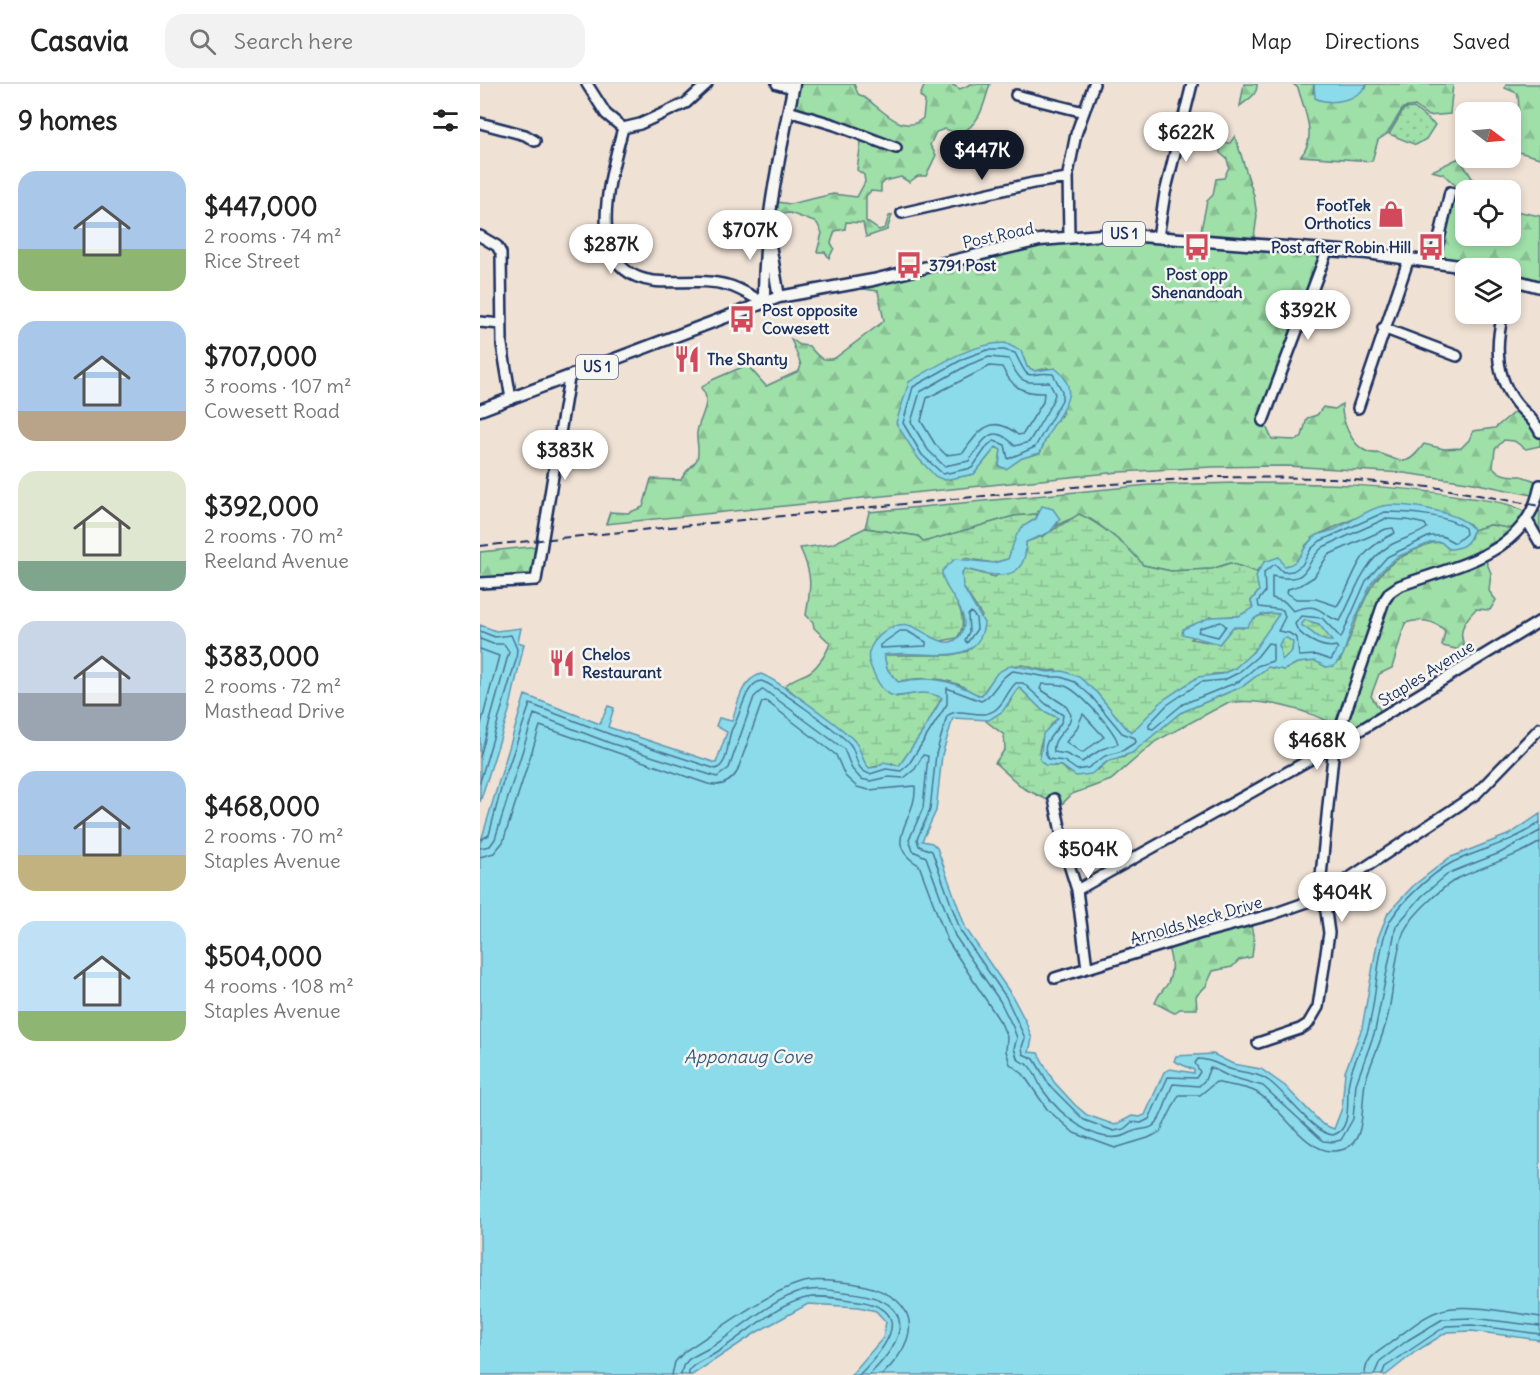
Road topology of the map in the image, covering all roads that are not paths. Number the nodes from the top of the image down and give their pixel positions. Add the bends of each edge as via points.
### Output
1 (587, 84) edge
2 (707, 84) edge
3 (777, 84) edge
4 (1094, 84) edge
5 (1192, 84) edge
6 (793, 86) edge
7 (1016, 95) dead end
8 (788, 111) junction
9 (1084, 112) junction
10 (480, 123) edge
11 (623, 128) junction
12 (535, 141) dead end
13 (896, 148) dead end
14 (1068, 178) junction
15 (1450, 192) dead end
16 (902, 213) dead end
17 (768, 220) junction
18 (480, 236) edge
19 (1069, 237) junction
20 (1158, 237) junction
21 (1327, 251) junction
22 (1409, 258) junction
23 (1434, 261) junction
24 (1455, 265) edge
25 (1521, 283) edge
26 (1540, 288) edge
27 (779, 297) junction
28 (764, 303) junction
29 (480, 322) edge
30 (501, 324) junction
31 (1501, 324) edge
32 (1383, 328) junction
33 (1457, 356) dead end
34 (569, 378) junction
35 (511, 399) junction
36 (1358, 408) dead end
37 (480, 410) edge
38 (1263, 421) dead end
39 (1539, 428) edge
40 (1540, 485) edge
41 (1528, 522) junction
42 (1540, 543) edge
43 (480, 583) edge
44 (1540, 621) edge
45 (1540, 728) edge
46 (1334, 746) junction
47 (1054, 799) dead end
48 (1077, 890) junction
49 (1323, 896) junction
50 (1087, 968) junction
51 (1054, 978) dead end
52 (1258, 1042) dead end

1 - 11 street via 606,114
2 - 11 street via 686,103
3 - 6 street
4 - 9 street
5 - 20 street
6 - 8 main road
7 - 9 street
8 - 13 street
8 - 17 main road
9 - 14 street
10 - 12 street
11 - 28 street via 605,226 608,243 621,266 633,276 653,281 727,285
14 - 16 street
14 - 19 street
15 - 23 street
17 - 27 main road
17 - 28 main road
18 - 30 street via 501,253
19 - 20 main road, Post Road / US 1
19 - 27 main road, Post Road / US 1
20 - 21 main road, Post Road / US 1
21 - 22 main road, Post Road / US 1
21 - 38 street
22 - 23 main road, Post Road / US 1
22 - 32 street
23 - 24 main road, Post Road / US 1
25 - 26 main road
27 - 28 main road, Post Road / US 1
28 - 34 main road, Post Road / US 1
29 - 30 street
30 - 35 street
31 - 39 street via 1497,346 1500,372 1512,397
32 - 33 street
32 - 36 street
34 - 35 main road, Post Road / US 1
34 - 43 street via 536,580
35 - 37 main road, Post Road / US 1
40 - 41 street
41 - 42 street
41 - 46 street via 1518,534 1491,552 1390,592 1373,629
44 - 46 street, Staples Avenue
45 - 49 street, Arnolds Neck Drive via 1476,794
46 - 48 street, Staples Avenue
46 - 49 street via 1321,876
47 - 48 street
48 - 50 street
49 - 50 street, Arnolds Neck Drive
49 - 52 street via 1329,933 1316,1014 1300,1029
50 - 51 street, Arnolds Neck Drive

